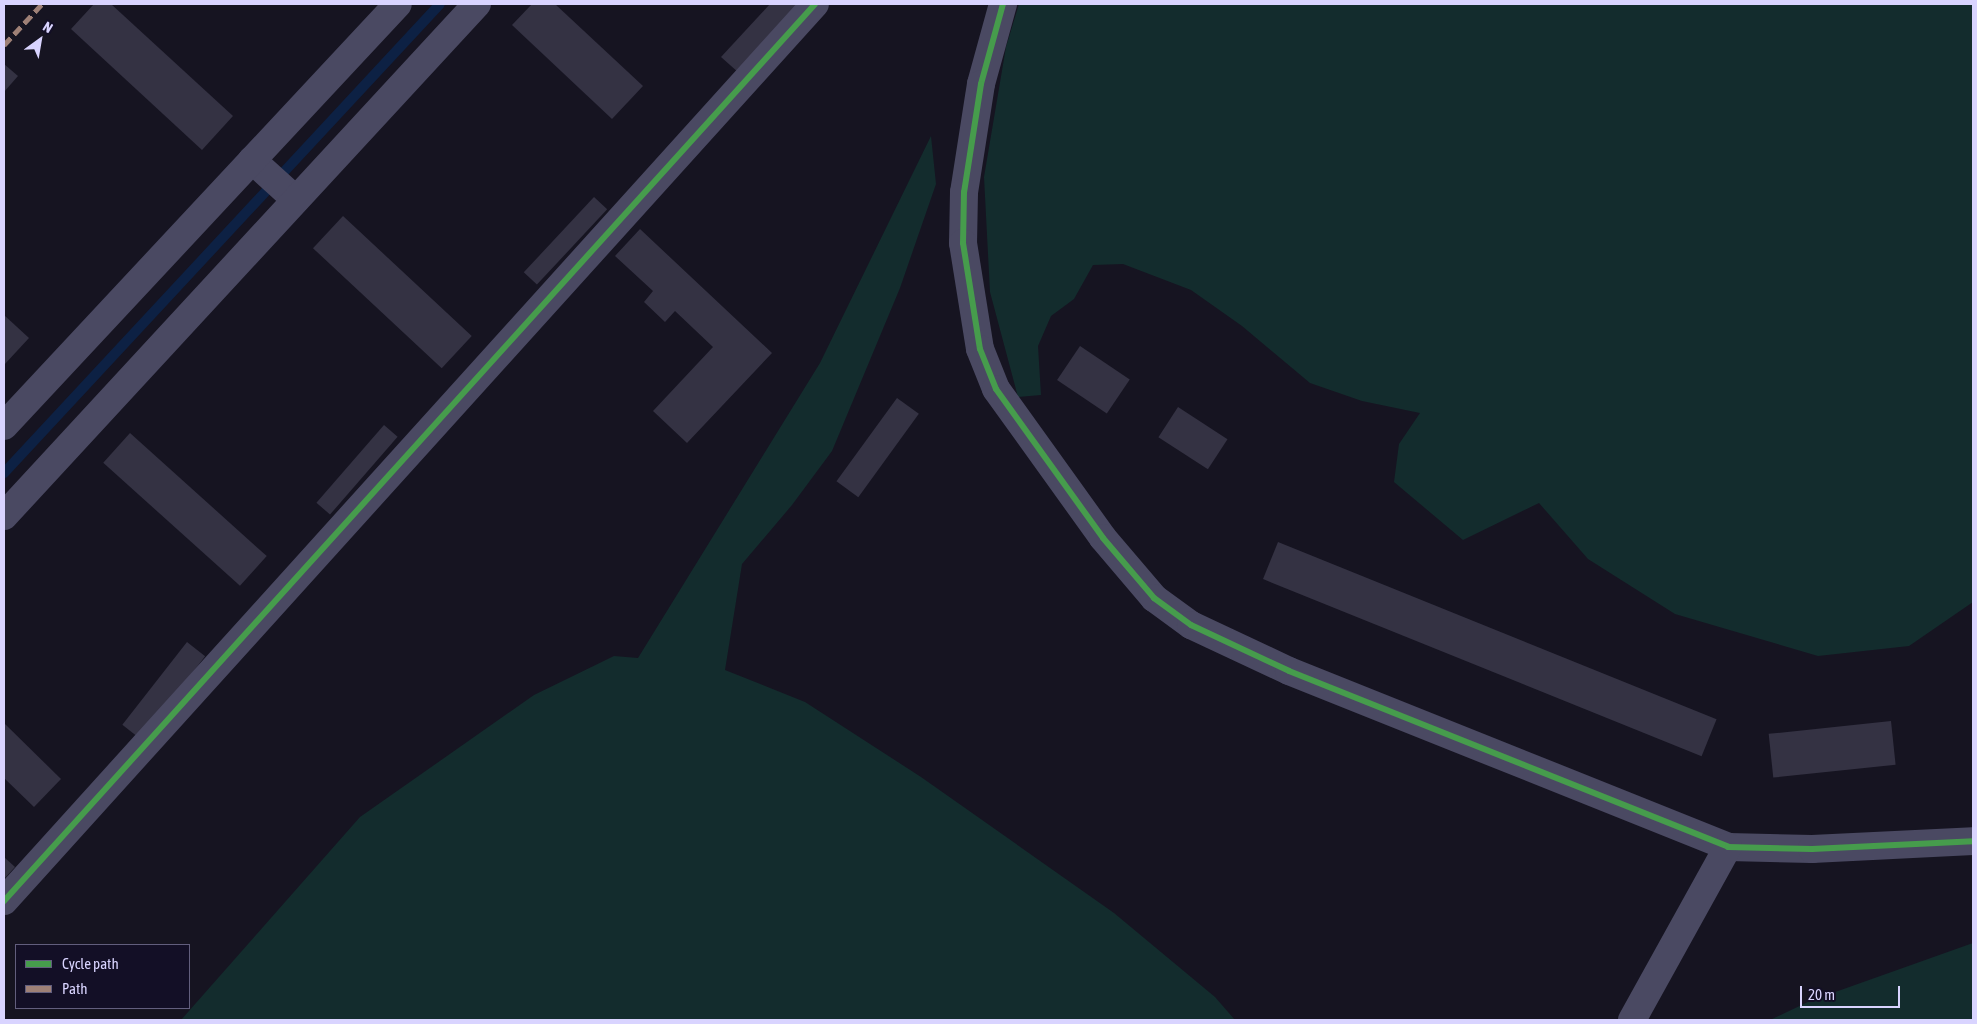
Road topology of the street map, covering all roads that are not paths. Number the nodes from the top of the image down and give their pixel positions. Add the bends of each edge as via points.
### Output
1 (398, 4) edge
2 (477, 4) edge
3 (816, 4) edge
4 (1003, 4) edge
5 (252, 160) junction
6 (296, 200) junction
7 (4, 426) edge
8 (4, 516) edge
9 (1973, 841) edge
10 (1728, 847) junction
11 (4, 901) edge
12 (1632, 1020) edge

1 - 5 street
2 - 6 street
3 - 11 street
4 - 10 street via 981,84 964,192 963,243 980,349 996,389 1102,538 1154,598 1191,625 1289,671
5 - 6 street
5 - 7 street
6 - 8 street
9 - 10 street via 1812,849
10 - 12 street

